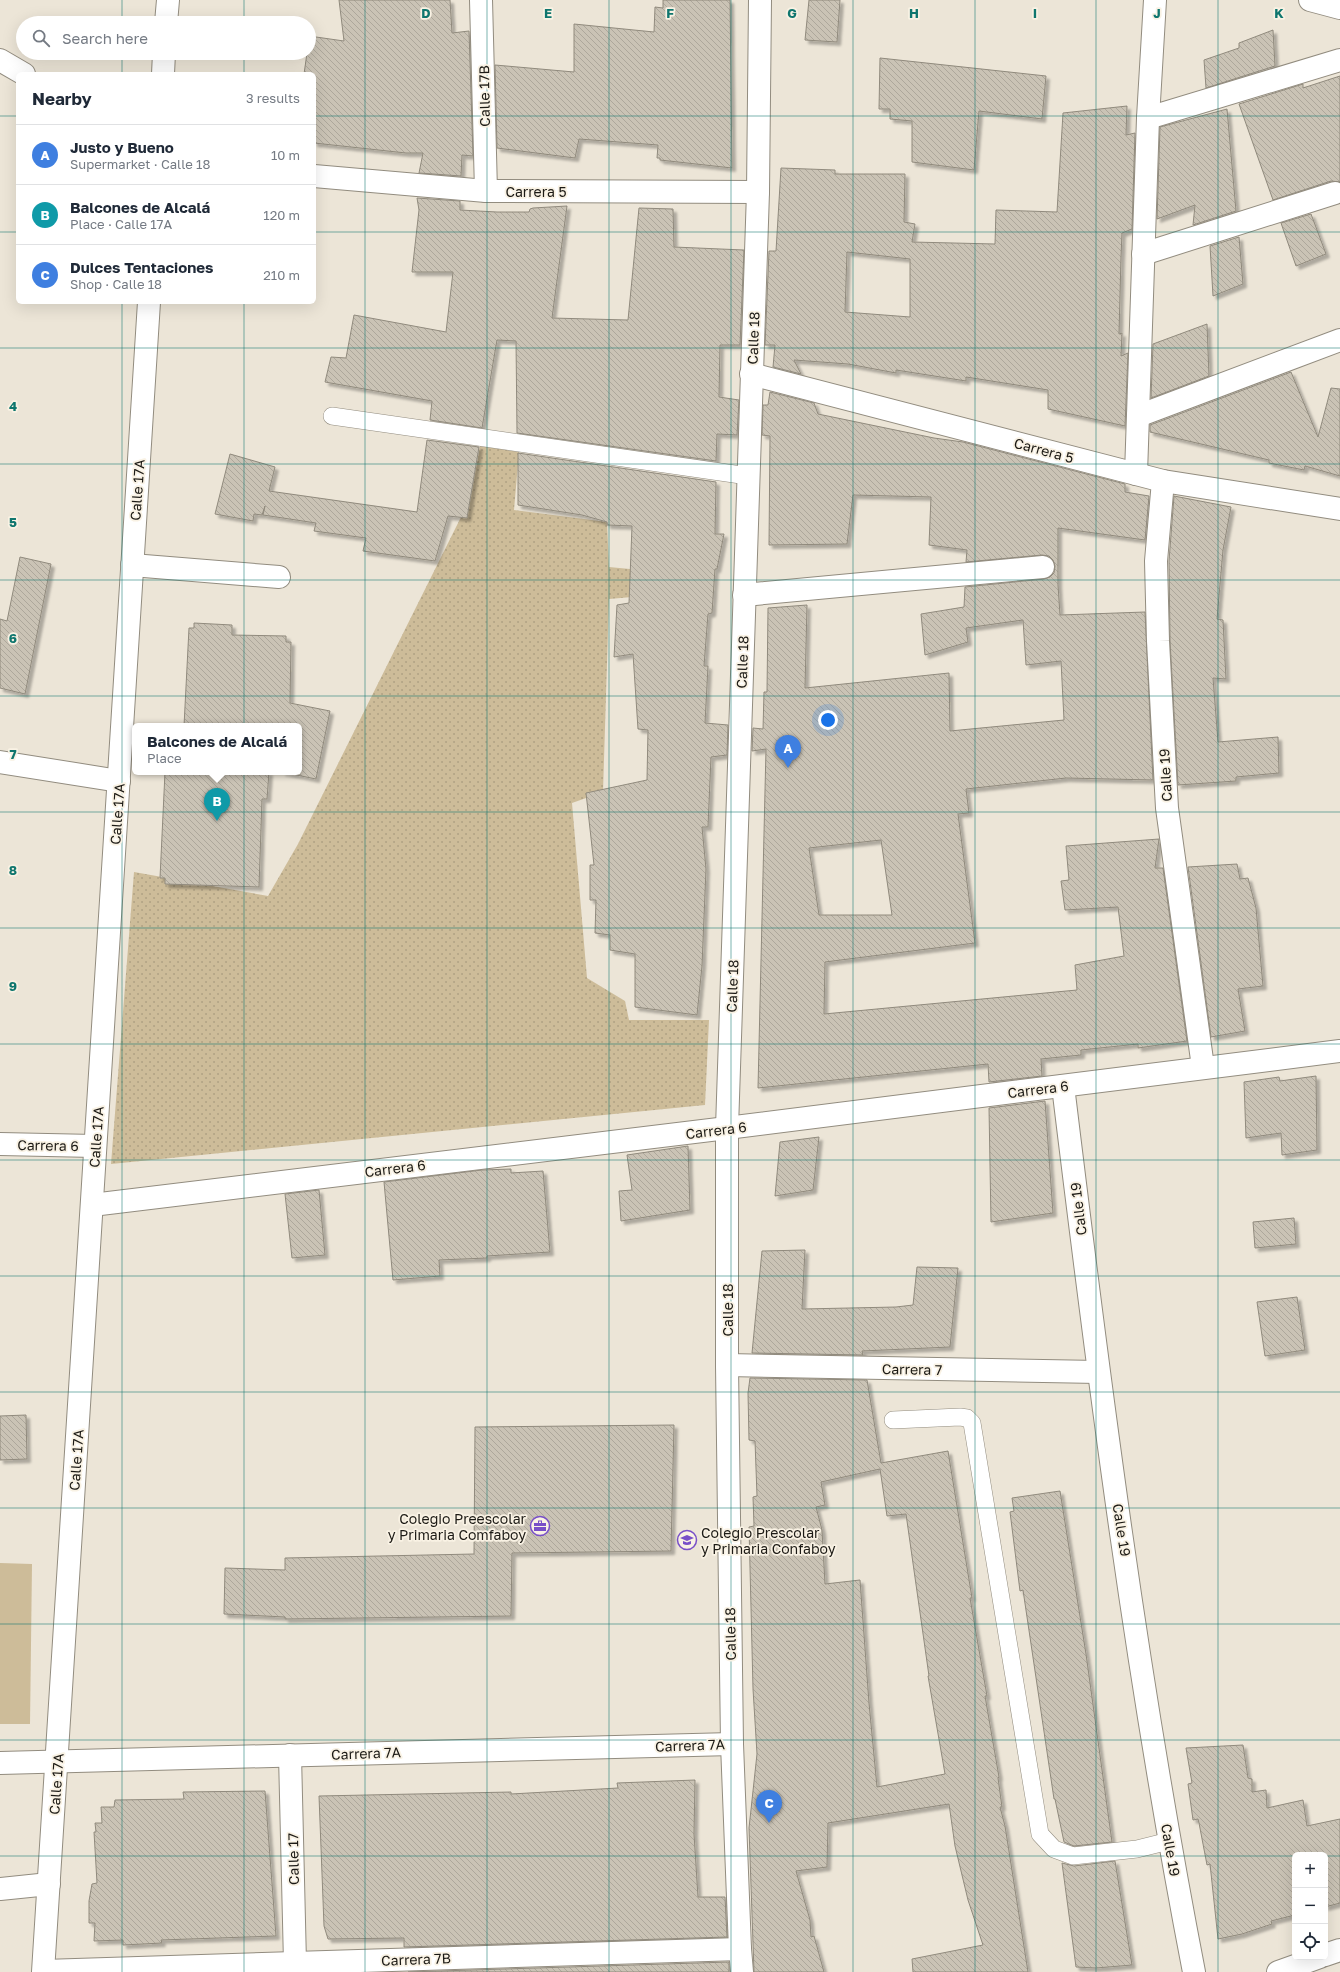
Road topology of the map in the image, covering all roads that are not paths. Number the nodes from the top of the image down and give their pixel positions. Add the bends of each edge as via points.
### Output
1 (168, 0) edge
2 (481, 0) edge
3 (760, 0) edge
4 (1155, 0) edge
5 (1310, 0) edge
6 (1340, 8) edge
7 (167, 16) edge
8 (0, 60) edge
9 (164, 60) edge
10 (1340, 60) edge
11 (21, 72) edge
12 (163, 72) edge
13 (1148, 118) junction
14 (316, 176) edge
15 (486, 191) junction
16 (758, 192) junction
17 (1335, 194) dead end
18 (1143, 254) junction
19 (149, 304) edge
20 (1340, 340) edge
21 (751, 374) junction
22 (332, 416) dead end
23 (1138, 416) junction
24 (1136, 474) junction
25 (748, 476) junction
26 (1163, 481) junction
27 (1340, 509) edge
28 (132, 565) junction
29 (1043, 567) dead end
30 (279, 577) dead end
31 (744, 595) junction
32 (0, 762) edge
33 (119, 781) junction
34 (1340, 1051) edge
35 (1203, 1067) junction
36 (1063, 1086) junction
37 (727, 1128) junction
38 (0, 1144) edge
39 (95, 1146) junction
40 (92, 1205) junction
41 (727, 1365) junction
42 (1098, 1372) junction
43 (893, 1420) dead end
44 (732, 1744) junction
45 (290, 1755) junction
46 (57, 1762) junction
47 (0, 1764) edge
48 (1169, 1840) junction
49 (49, 1884) junction
50 (0, 1889) edge
51 (740, 1949) junction
52 (1340, 1950) edge
53 (1328, 1954) edge
54 (1312, 1960) edge
55 (295, 1963) junction
56 (44, 1972) edge
57 (742, 1972) edge
58 (1194, 1972) edge
59 (1278, 1972) edge

1 - 7 street
2 - 15 street, Calle 17B
3 - 16 street, Calle 18
4 - 13 street
5 - 6 street
8 - 11 street
9 - 12 street
10 - 13 street
13 - 18 street
14 - 15 street, Carrera 5
15 - 16 street, Carrera 5
16 - 21 street, Calle 18
17 - 18 street
18 - 23 street
19 - 28 street, Calle 17A
20 - 23 street
21 - 24 street, Carrera 5
21 - 25 street, Calle 18
22 - 25 lane
23 - 24 street
24 - 26 street, Carrera 5
25 - 31 street, Calle 18
26 - 27 street, Carrera 5
26 - 35 street, Calle 19 via 1156,561 1167,808
28 - 30 street
28 - 33 street, Calle 17A
29 - 31 street
31 - 37 street, Calle 18
32 - 33 street
33 - 39 street, Calle 17A
34 - 35 street, Carrera 6
35 - 36 street, Carrera 6
36 - 37 street, Carrera 6
36 - 42 street, Calle 19
37 - 40 street, Carrera 6
37 - 41 street, Calle 18
38 - 39 street, Carrera 6
39 - 40 street, Calle 17A
40 - 46 street, Calle 17A
41 - 42 street, Carrera 7
41 - 44 street, Calle 18
42 - 48 street, Calle 19
43 - 48 lane via 960,1417 967,1418 972,1423 1040,1834 1054,1849 1073,1856 1137,1849
44 - 45 street, Carrera 7A
44 - 51 street, Calle 18
45 - 46 street, Carrera 7A
45 - 55 street, Calle 17
46 - 47 street, Carrera 7A
46 - 49 street, Calle 17A
48 - 58 street, Calle 19
49 - 50 street
49 - 56 street, Calle 17A
51 - 55 street, Carrera 7B
51 - 57 street, Calle 18
52 - 53 street
54 - 59 street
55 - 56 street, Carrera 7B

